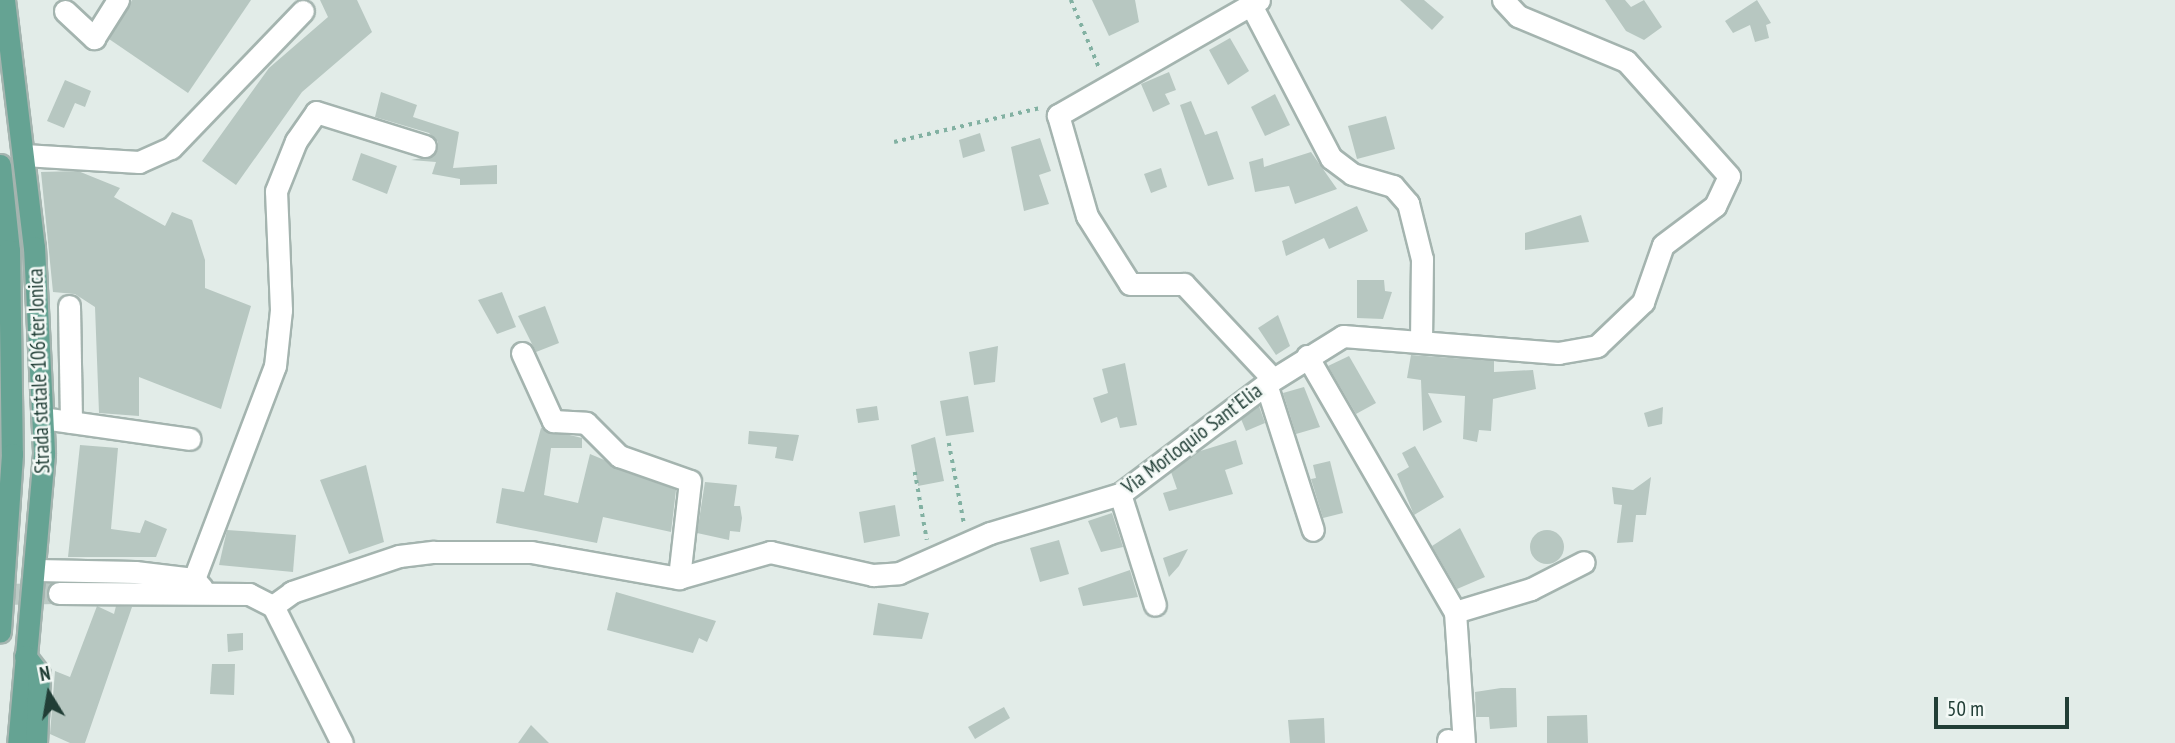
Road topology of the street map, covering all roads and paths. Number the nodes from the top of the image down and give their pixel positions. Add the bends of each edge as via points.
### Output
1 (5, 0) edge
2 (118, 0) edge
3 (1071, 0) edge
4 (1503, 0) edge
5 (1255, 2) edge
6 (62, 4) edge
7 (303, 11) dead end
8 (1106, 85) junction
9 (1058, 115) junction
10 (894, 142) dead end
11 (425, 146) dead end
12 (24, 155) junction
13 (0, 164) edge
14 (69, 306) dead end
15 (1421, 340) junction
16 (522, 353) dead end
17 (1307, 356) junction
18 (1269, 381) junction
19 (43, 418) junction
20 (71, 422) junction
21 (190, 439) dead end
22 (949, 443) dead end
23 (915, 471) dead end
24 (1120, 494) junction
25 (1313, 530) dead end
26 (968, 543) junction
27 (931, 559) junction
28 (1584, 562) dead end
29 (37, 570) junction
30 (679, 578) junction
31 (199, 585) junction
32 (59, 593) tunnel mouth
33 (1155, 605) dead end
34 (272, 606) junction
35 (1455, 612) junction
36 (0, 632) edge
37 (25, 656) junction
38 (1453, 742) edge
39 (18, 743) edge
40 (36, 743) edge
41 (342, 743) edge

1 - 12 main road, Strada statale 106 ter Jonica
2 - 6 street via 94,38
3 - 8 path
4 - 15 street, Via Morloquio Sant'Elia via 1518,16 1626,61 1724,164 1724,195 1677,229 1664,245 1643,302 1597,346 1558,353
5 - 8 street
5 - 15 street via 1331,158 1352,174 1393,186 1408,203 1422,259
7 - 12 street via 171,148 139,162
8 - 9 street
9 - 10 path via 1042,107
9 - 18 street via 1087,216 1130,284 1184,284
11 - 31 street via 316,112 296,141 276,191 281,310 275,366
12 - 19 main road, Strada statale 106 ter Jonica
13 - 36 main road, Strada statale 106 ter Jonica via 9,250 12,454
14 - 20 street
15 - 17 street, Via Morloquio Sant'Elia via 1357,333
16 - 30 street via 554,421 586,423 619,456 690,481
17 - 18 street, Via Morloquio Sant'Elia
17 - 35 street
18 - 24 street, Via Morloquio Sant'Elia
18 - 25 street
19 - 20 street
19 - 29 main road, Strada statale 106 ter Jonica
20 - 21 street
22 - 26 path
23 - 27 path
24 - 26 street, Via Morloquio Sant'Elia
24 - 33 street
26 - 27 street, Via Morloquio Sant'Elia
27 - 30 street, Via Morloquio Sant'Elia via 899,573 873,575 770,552
28 - 35 street via 1531,589
29 - 31 street
29 - 37 main road, Strada statale 106 ter Jonica
30 - 34 street, Via Morloquio Sant'Elia via 531,552 434,552 399,556 292,592
31 - 32 street via 177,599
31 - 34 street via 249,594
34 - 41 street
35 - 38 street
37 - 39 main road, Strada statale 106 ter Jonica
37 - 40 main road via 38,674

